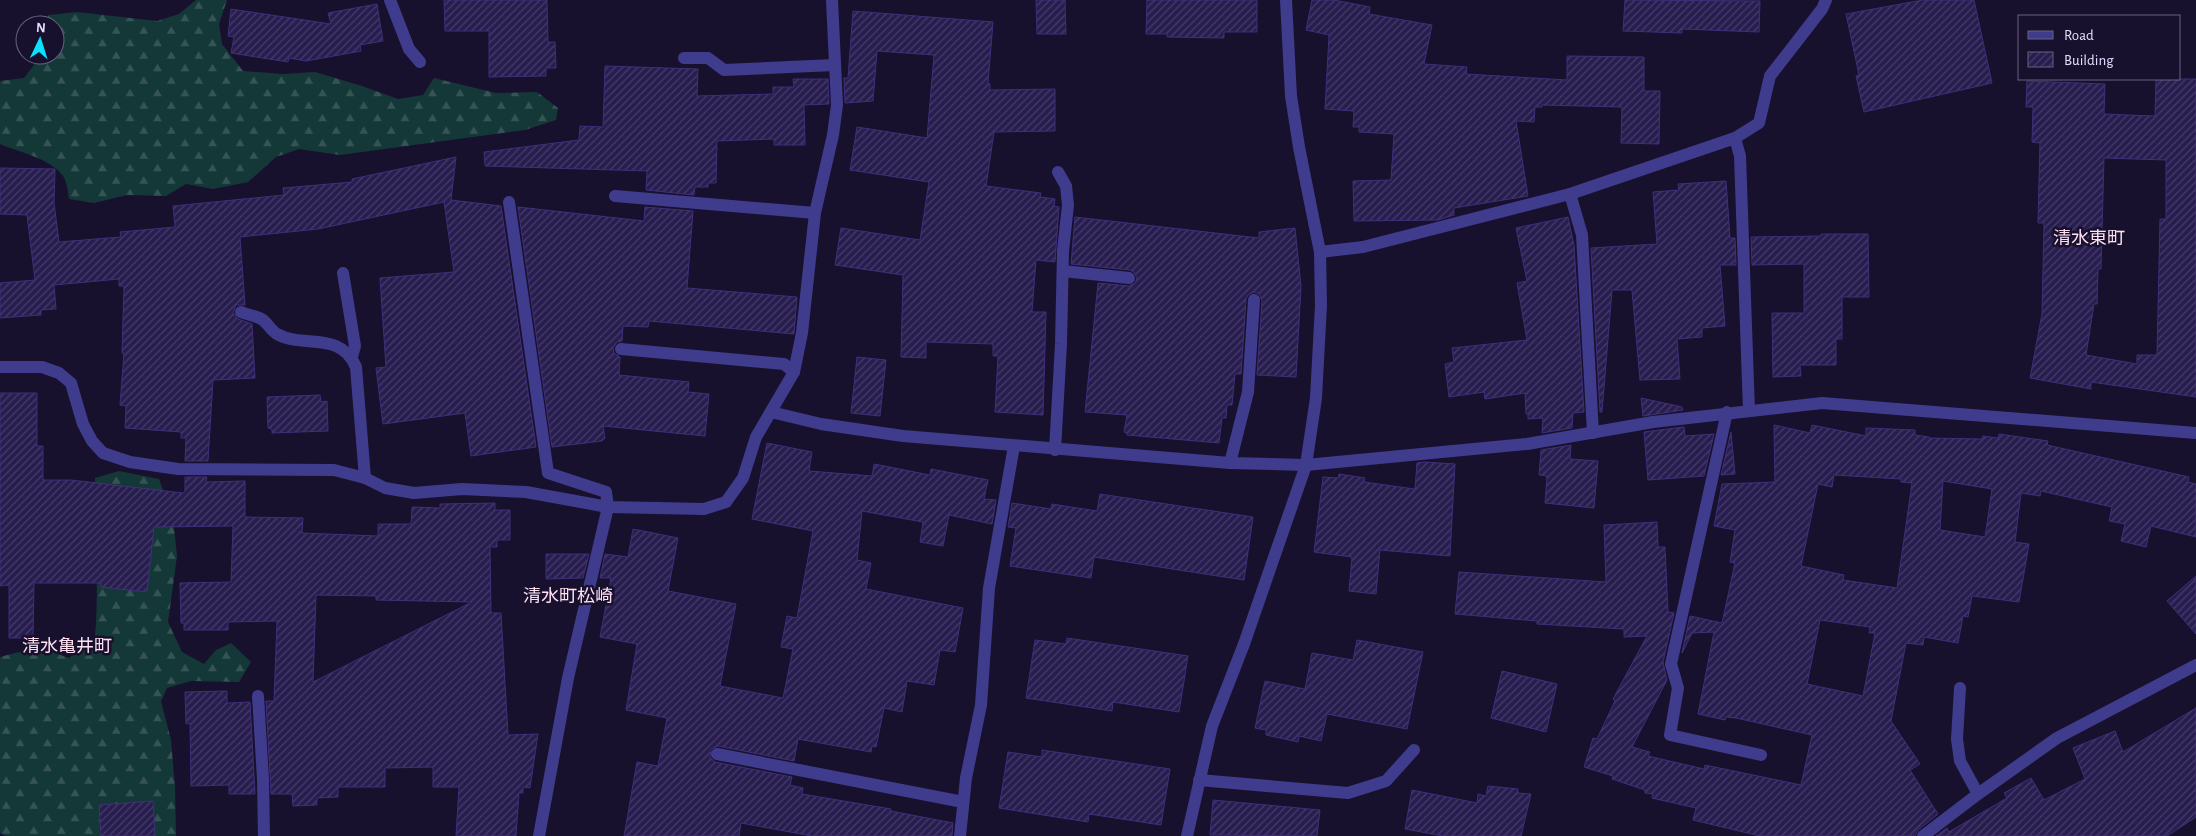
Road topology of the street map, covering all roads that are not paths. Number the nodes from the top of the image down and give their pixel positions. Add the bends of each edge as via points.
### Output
1 (390, 0) edge
2 (832, 0) edge
3 (1286, 0) edge
4 (1826, 0) edge
5 (684, 58) dead end
6 (420, 62) dead end
7 (834, 65) junction
8 (1735, 138) junction
9 (1058, 172) dead end
10 (1570, 194) junction
11 (615, 196) dead end
12 (509, 202) dead end
13 (815, 213) junction
14 (1320, 252) junction
15 (1063, 270) junction
16 (343, 273) dead end
17 (1129, 278) dead end
18 (1254, 300) dead end
19 (241, 312) dead end
20 (621, 349) dead end
21 (352, 357) junction
22 (0, 367) edge
23 (794, 372) junction
24 (1749, 411) junction
25 (771, 412) junction
26 (1727, 412) junction
27 (1593, 433) junction
28 (2196, 433) edge
29 (1014, 446) junction
30 (1055, 450) junction
31 (1230, 463) junction
32 (1306, 465) junction
33 (365, 478) junction
34 (608, 508) junction
35 (2196, 665) edge
36 (1960, 688) dead end
37 (258, 696) dead end
38 (1414, 750) dead end
39 (717, 754) dead end
40 (1761, 755) dead end
41 (1199, 780) junction
42 (1978, 794) junction
43 (963, 802) junction
44 (963, 834) edge
45 (264, 836) edge
46 (539, 836) edge
47 (1186, 836) edge
48 (1923, 836) edge

1 - 6 street via 409,49
2 - 7 street
3 - 14 street via 1291,96
4 - 8 street via 1770,76 1759,123
5 - 7 street via 708,58 724,70
7 - 13 street via 837,104
8 - 10 street
8 - 24 street via 1740,156
9 - 15 street via 1066,186 1068,204
10 - 14 street via 1363,247
10 - 27 street via 1582,235
11 - 13 street
12 - 34 street via 548,473 606,492
13 - 23 street via 802,334
14 - 32 street via 1322,305 1316,398
15 - 17 street
15 - 30 street
16 - 21 street via 355,346
18 - 31 street via 1248,392
19 - 21 street via 262,320 277,334 330,343
20 - 23 street via 784,364
21 - 33 street via 356,366
22 - 33 street via 42,367 59,373 71,384 83,424 92,441 103,453 130,462 178,469 334,470
23 - 25 street
24 - 26 street
24 - 28 street via 1822,403
25 - 29 street via 821,424 904,436
25 - 34 street via 756,437 743,478 726,502 704,510
26 - 27 street
26 - 40 street via 1672,664 1678,688 1670,735
27 - 32 street via 1527,444
29 - 30 street
29 - 43 street via 989,588 981,705
30 - 31 street
31 - 32 street
32 - 41 street via 1212,726
33 - 34 street via 385,488 414,493 462,489 526,492
34 - 46 street via 568,678
35 - 42 street via 2057,738
36 - 42 street via 1957,739 1960,761
37 - 45 street
38 - 41 street via 1386,780 1348,793
39 - 43 street
41 - 47 street
42 - 48 street
43 - 44 street

